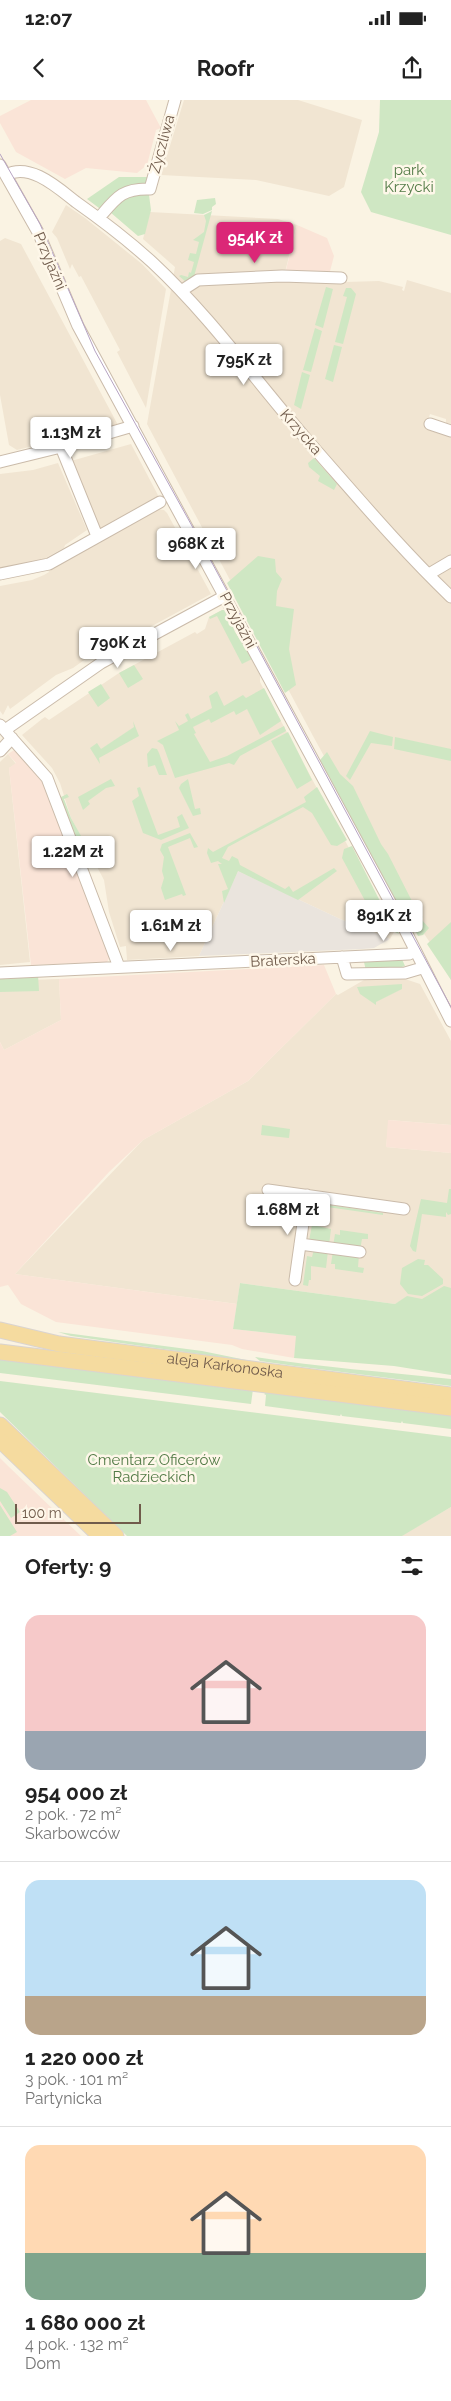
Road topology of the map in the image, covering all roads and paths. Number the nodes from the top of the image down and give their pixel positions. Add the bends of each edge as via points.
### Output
1 (174, 100) edge
2 (0, 165) edge
3 (6, 175) junction
4 (99, 218) junction
5 (341, 278) dead end
6 (181, 292) junction
7 (430, 424) dead end
8 (133, 426) junction
9 (451, 430) edge
10 (61, 448) junction
11 (0, 462) edge
12 (160, 502) dead end
13 (97, 536) junction
14 (451, 561) edge
15 (0, 574) edge
16 (429, 574) junction
17 (225, 596) junction
18 (451, 597) edge
19 (6, 731) edge
20 (0, 751) edge
21 (414, 951) junction
22 (359, 956) junction
23 (342, 957) junction
24 (119, 967) junction
25 (422, 968) junction
26 (0, 973) edge
27 (353, 974) junction
28 (451, 1021) edge
29 (268, 1190) dead end
30 (307, 1195) junction
31 (404, 1209) dead end
32 (300, 1244) junction
33 (360, 1252) dead end
34 (295, 1280) dead end
35 (0, 1330) edge
36 (0, 1352) edge
37 (451, 1394) edge
38 (451, 1408) edge
39 (0, 1425) edge
40 (0, 1440) edge
41 (100, 1536) edge
42 (116, 1536) edge

1 - 4 street, Życzliwa via 150,189 119,194
2 - 3 street, Przyjaźni
3 - 4 street, Krzycka via 14,171 33,174
3 - 8 street, Przyjaźni via 39,234 78,326
4 - 6 street, Krzycka via 153,263
5 - 6 street via 282,276 198,280
6 - 16 street, Krzycka via 349,488
7 - 9 street
8 - 10 street
8 - 17 street, Przyjaźni
10 - 11 street
10 - 13 street
12 - 13 street
13 - 15 street via 49,564
14 - 16 street
16 - 18 street, Krzycka
17 - 19 street via 101,663
17 - 21 street, Przyjaźni
19 - 20 street
19 - 24 street via 47,778
21 - 22 street, Braterska via 409,954
21 - 25 street, Przyjaźni
22 - 23 street, Braterska
22 - 27 street
23 - 24 street, Braterska
23 - 27 street
24 - 26 street, Braterska
25 - 27 street via 405,973
25 - 28 street, Przyjaźni
29 - 30 street
30 - 31 street
30 - 32 street
32 - 33 street
32 - 34 street
35 - 37 main road, aleja Karkonoska via 58,1344
36 - 38 main road, aleja Karkonoska
39 - 42 main road
40 - 41 main road

